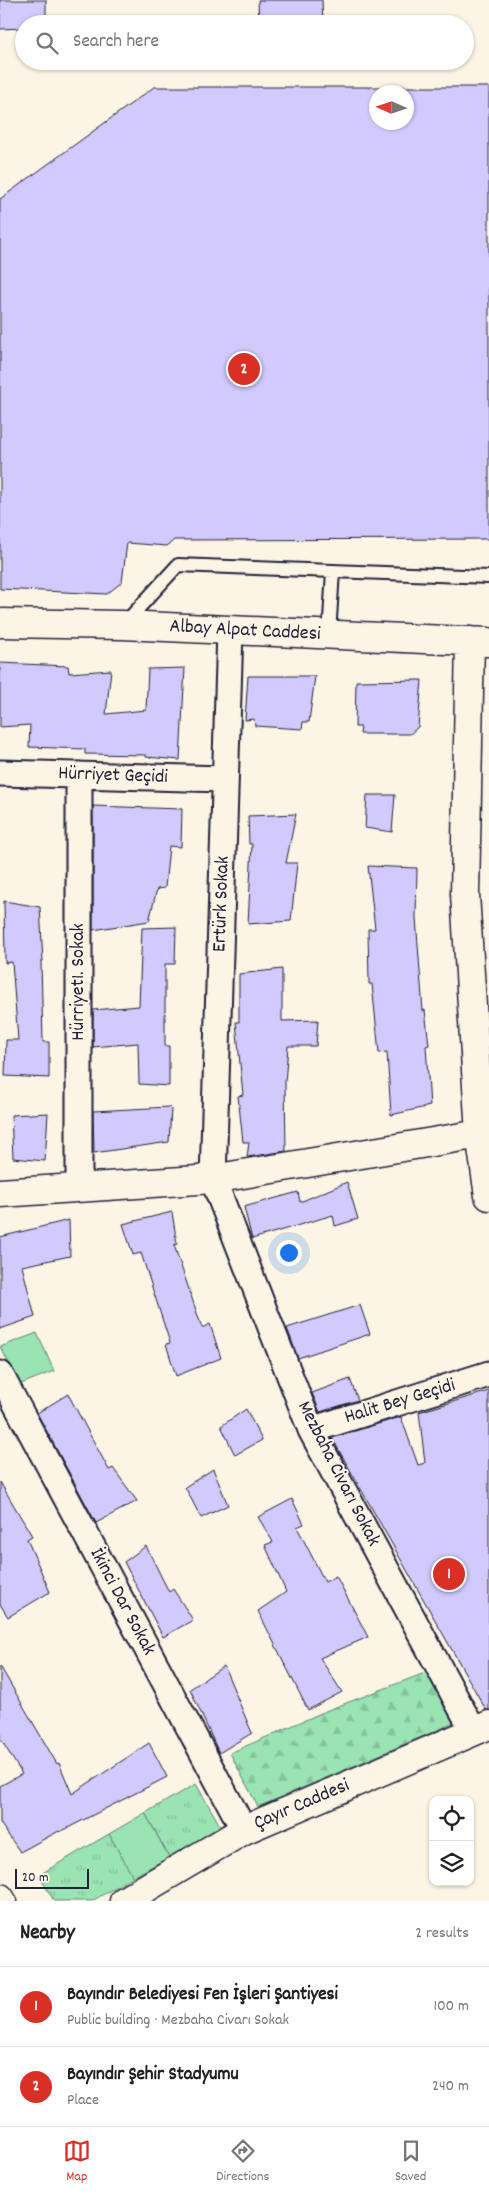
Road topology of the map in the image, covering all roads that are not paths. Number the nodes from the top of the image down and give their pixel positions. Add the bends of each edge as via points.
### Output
1 (332, 571) junction
2 (489, 577) edge
3 (0, 623) edge
4 (123, 625) junction
5 (230, 630) junction
6 (329, 635) junction
7 (479, 642) edge
8 (0, 773) edge
9 (79, 775) junction
10 (225, 779) junction
11 (480, 1134) junction
12 (214, 1178) junction
13 (79, 1188) junction
14 (0, 1193) edge
15 (489, 1196) edge
16 (0, 1374) edge
17 (489, 1374) edge
18 (311, 1430) junction
19 (482, 1728) edge
20 (244, 1830) junction
21 (0, 1898) edge
22 (2, 1901) edge
23 (124, 1901) edge

1 - 2 lane
1 - 4 lane via 178,565
1 - 6 lane
3 - 4 street, Albay Alpat Caddesi
4 - 5 street, Albay Alpat Caddesi
5 - 6 street, Albay Alpat Caddesi
5 - 10 street, Ertürk Sokak
6 - 7 street, Albay Alpat Caddesi
7 - 11 street via 465,894
8 - 9 street, Hürriyet Geçidi
9 - 10 street, Hürriyet Geçidi
9 - 13 street, Hürriyet1. Sokak
10 - 12 street, Ertürk Sokak
11 - 12 street
11 - 15 street
12 - 13 street
12 - 18 street, Mezbaha Civarı Sokak
13 - 14 street
16 - 20 street, İkinci Dar Sokak
17 - 18 street, Halit Bey Geçidi
18 - 19 street, Mezbaha Civarı Sokak
19 - 20 street, Çayır Caddesi
20 - 23 street, Çayır Caddesi
21 - 22 street

